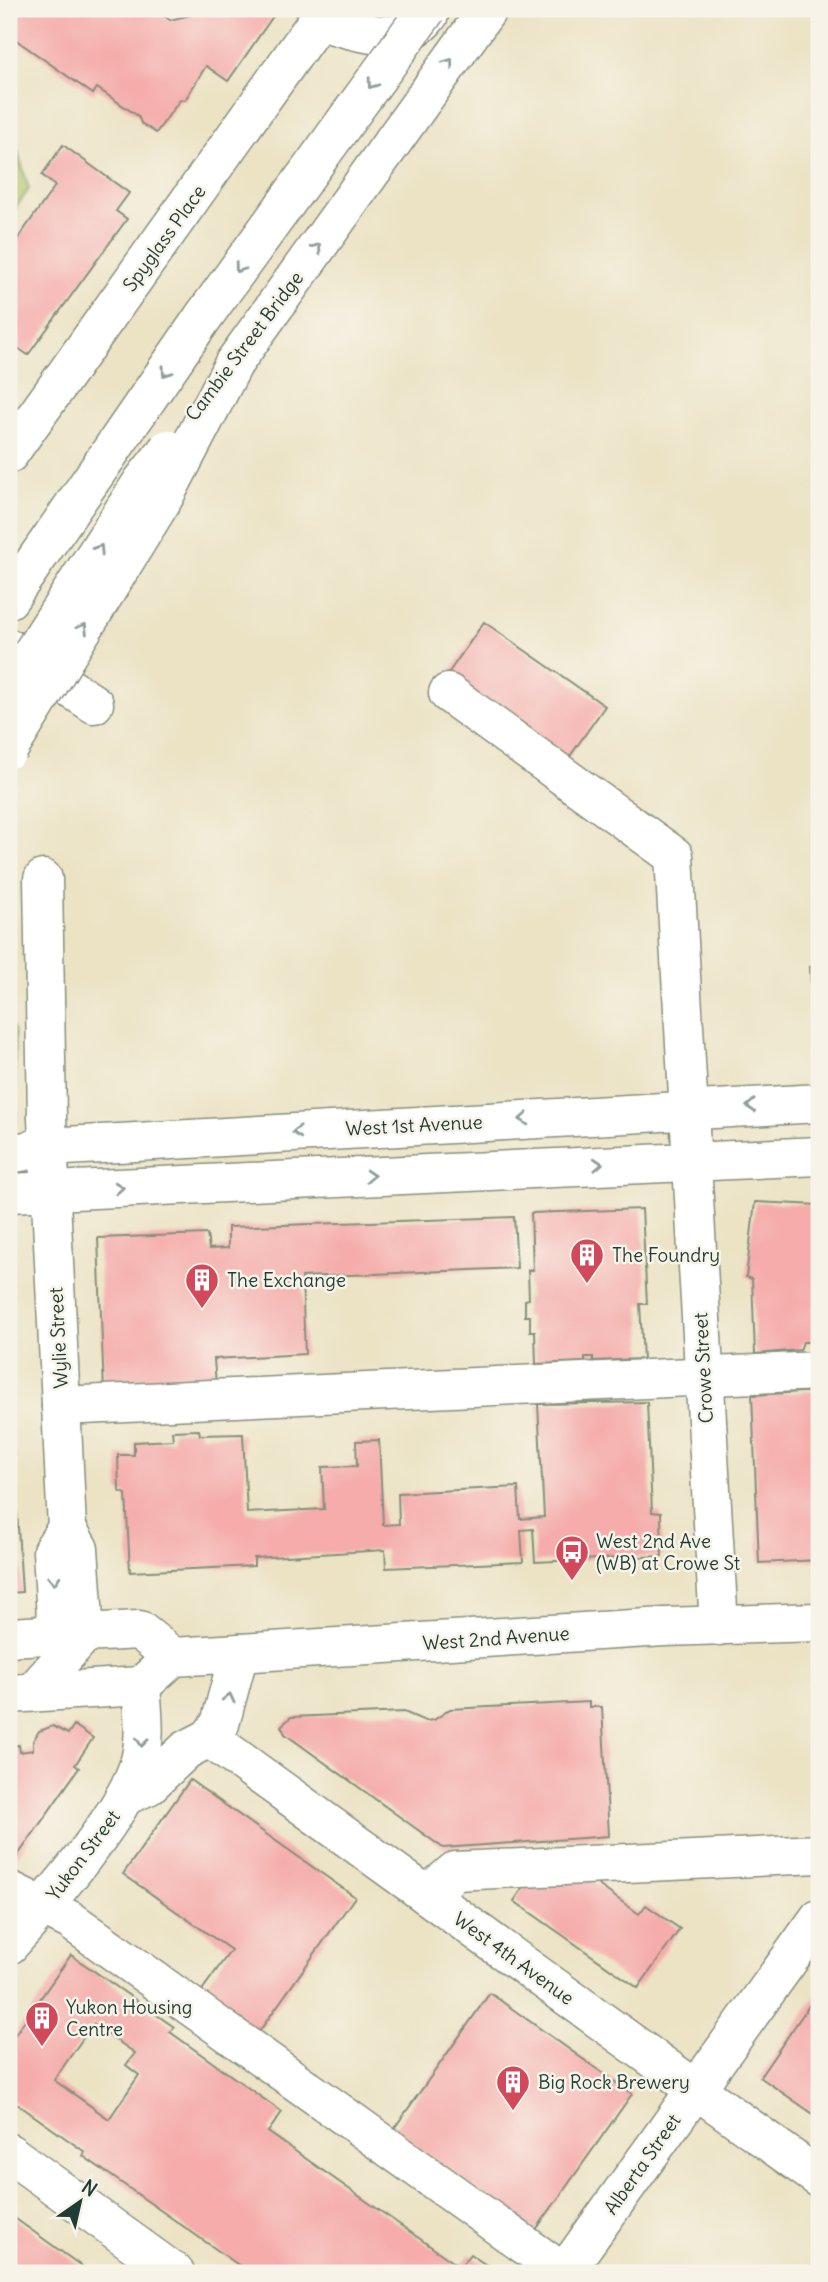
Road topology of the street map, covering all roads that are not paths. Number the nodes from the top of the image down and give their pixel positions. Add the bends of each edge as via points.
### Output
1 (427, 9) edge
2 (433, 9) edge
3 (488, 9) edge
4 (322, 15) edge
5 (234, 363) junction
6 (9, 454) edge
7 (9, 598) edge
8 (9, 648) edge
9 (9, 689) edge
10 (448, 693) dead end
11 (94, 704) dead end
12 (9, 749) edge
13 (43, 879) dead end
14 (819, 1103) edge
15 (688, 1109) junction
16 (48, 1147) junction
17 (9, 1154) edge
18 (819, 1156) edge
19 (690, 1160) junction
20 (51, 1192) junction
21 (9, 1193) edge
22 (819, 1371) edge
23 (703, 1376) junction
24 (61, 1406) junction
25 (719, 1626) junction
26 (815, 1626) edge
27 (71, 1634) junction
28 (9, 1637) edge
29 (239, 1653) junction
30 (173, 1657) junction
31 (141, 1686) junction
32 (21, 1693) edge
33 (209, 1738) junction
34 (127, 1795) junction
35 (819, 1854) edge
36 (9, 1890) edge
37 (427, 1895) junction
38 (43, 1907) junction
39 (819, 1918) edge
40 (9, 1945) edge
41 (696, 2088) junction
42 (9, 2153) edge
43 (819, 2178) edge
44 (175, 2273) edge
45 (564, 2273) edge

1 -> 7 street, bridge via 204,316
2 - 4 street, Spyglass Place via 423,23 396,36
5 -> 3 street, Cambie Street Bridge
4 - 6 street, Spyglass Place
9 -> 5 street, Cambie Street Bridge, bridge via 142,482
12 -> 5 street, bridge via 163,499
8 - 11 street
10 - 15 street, Crowe Street via 674,856
13 - 16 street, Wylie Street
14 -> 15 street, West 1st Avenue
15 -> 16 street, West 1st Avenue
15 - 19 street, Crowe Street
16 - 17 street, West 1st Avenue
16 - 20 street, Wylie Street
18 - 19 street
20 -> 19 street
19 - 23 street, Crowe Street
20 - 21 street
20 - 24 street, Wylie Street
22 - 23 street
23 - 24 street
23 - 25 street, Crowe Street
24 - 27 street, Wylie Street via 67,1528 79,1549
25 - 26 street, West 2nd Avenue
25 - 29 street, West 2nd Avenue
27 - 28 street
27 - 30 street via 139,1630
27 - 32 street
29 - 30 street, West 2nd Avenue
33 -> 29 street, Yukon Street via 225,1713
30 - 31 street
31 - 32 street
31 -> 34 street, Yukon Street via 139,1764
33 - 34 street, Yukon Street via 186,1750 148,1786
33 - 37 street, West 4th Avenue
34 - 38 street, Yukon Street
35 - 37 street via 455,1871
36 - 38 street
37 - 41 street, West 4th Avenue
38 - 40 street, Yukon Street
38 - 45 street via 70,1920
39 - 41 street, Alberta Street
41 - 43 street, West 4th Avenue
41 - 45 street, Alberta Street
42 - 44 street

